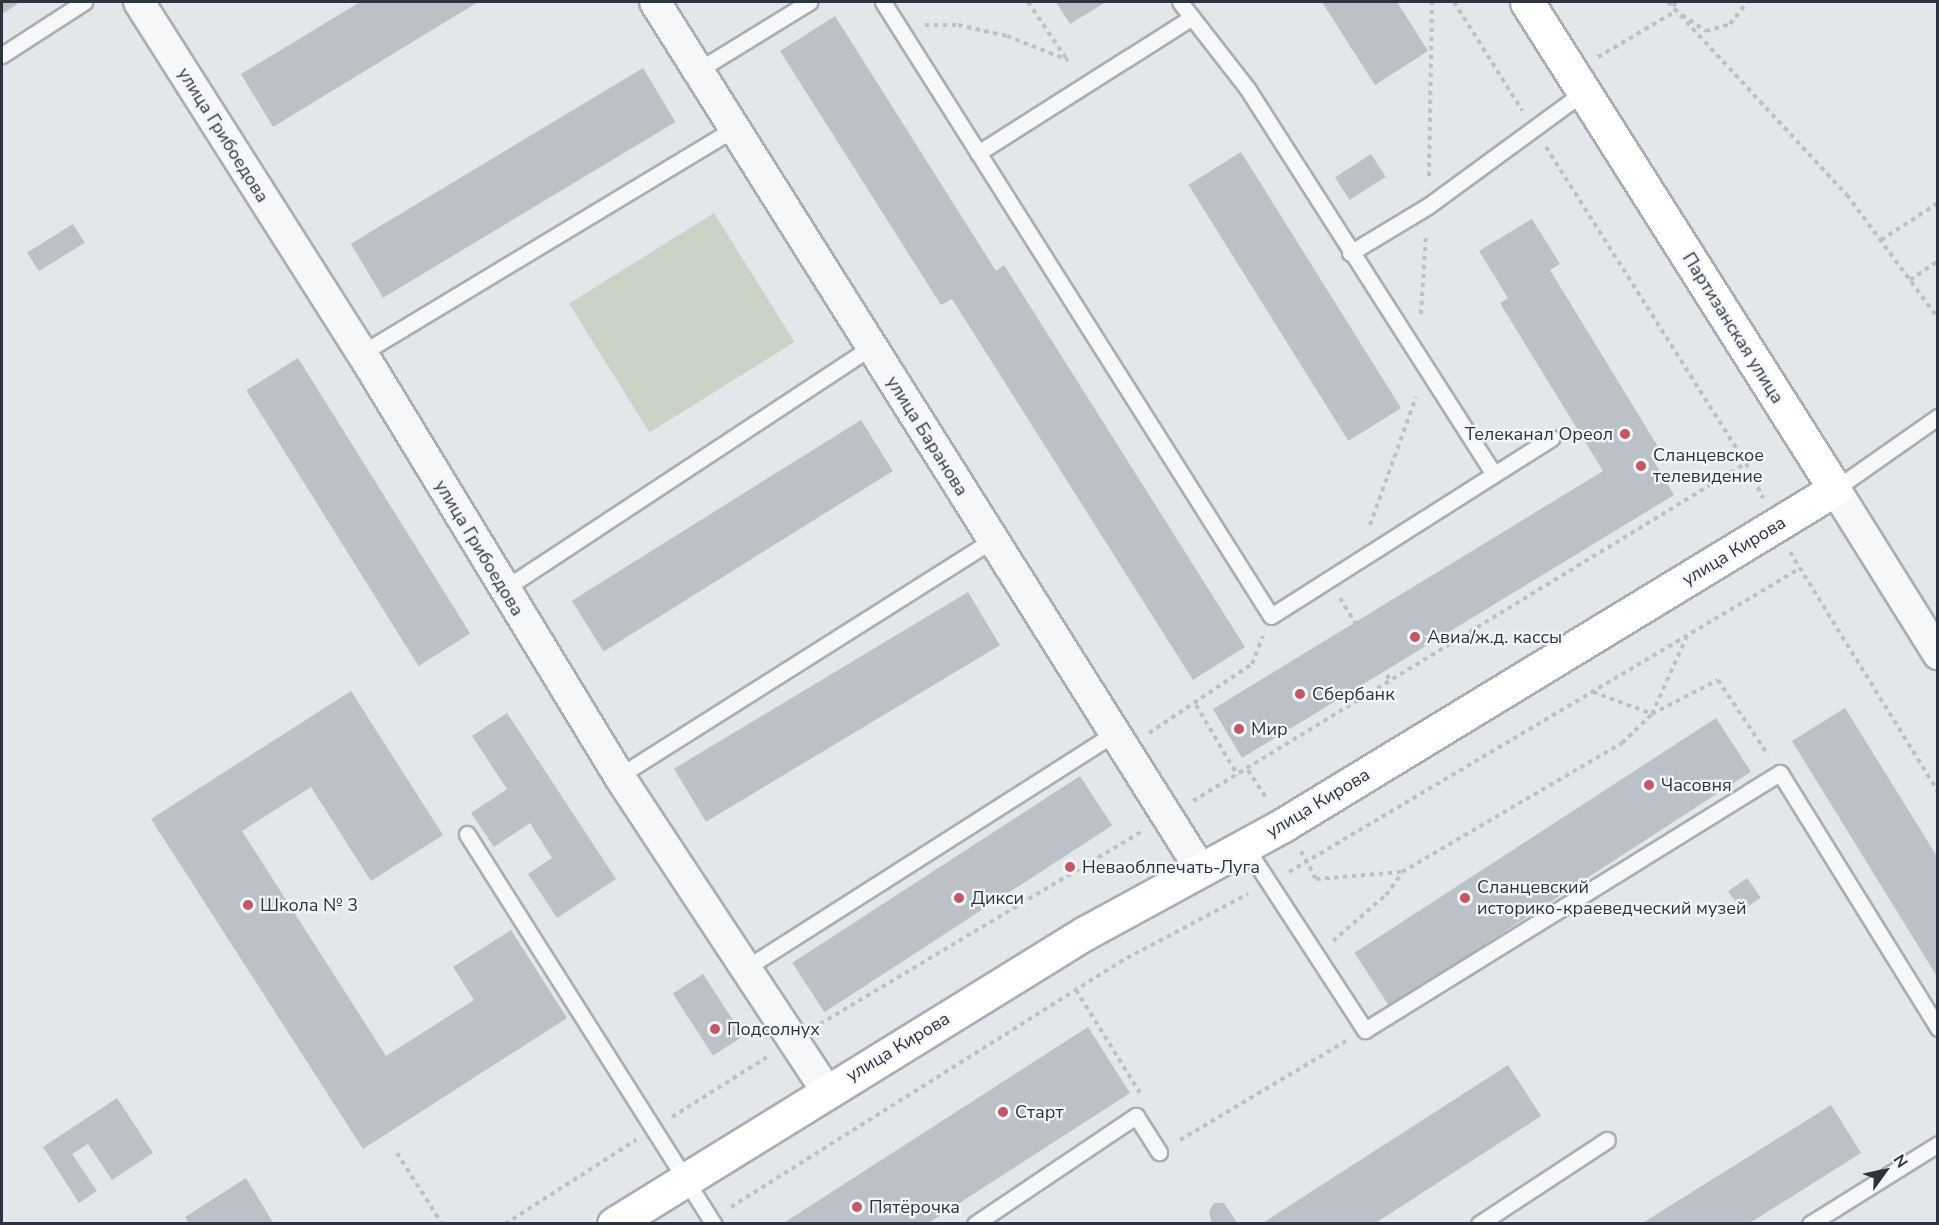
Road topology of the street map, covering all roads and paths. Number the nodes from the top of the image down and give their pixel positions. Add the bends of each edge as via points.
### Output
1 (84, 2) edge
2 (139, 2) edge
3 (655, 2) edge
4 (809, 2) edge
5 (883, 2) edge
6 (1028, 2) edge
7 (1180, 2) edge
8 (1432, 2) edge
9 (1454, 2) edge
10 (1527, 2) edge
11 (1668, 2) edge
12 (1674, 2) edge
13 (1747, 2) edge
14 (1676, 11) junction
15 (1191, 18) junction
16 (897, 24) junction
17 (2, 55) edge
18 (1068, 60) junction
19 (697, 71) junction
20 (1578, 82) junction
21 (1085, 85) junction
22 (1533, 128) junction
23 (733, 129) junction
24 (978, 153) junction
25 (1938, 203) edge
26 (1428, 206) junction
27 (1881, 240) junction
28 (1350, 253) junction
29 (1938, 261) edge
30 (1910, 280) junction
31 (1938, 318) edge
32 (872, 347) junction
33 (362, 353) junction
34 (1418, 357) junction
35 (1938, 417) edge
36 (1551, 438) dead end
37 (1746, 463) junction
38 (1494, 474) junction
39 (1835, 489) junction
40 (1776, 525) junction
41 (993, 540) junction
42 (1356, 562) junction
43 (1328, 579) junction
44 (504, 589) junction
45 (1270, 616) junction
46 (1687, 636) dead end
47 (1938, 654) edge
48 (1391, 682) junction
49 (1593, 692) dead end
50 (1196, 705) junction
51 (1652, 714) junction
52 (1120, 740) junction
53 (1780, 773) junction
54 (619, 776) junction
55 (1238, 776) junction
56 (1938, 792) edge
57 (1168, 816) junction
58 (467, 834) dead end
59 (1245, 846) junction
60 (1308, 862) dead end
61 (1201, 870) junction
62 (1402, 872) junction
63 (1316, 955) junction
64 (746, 968) junction
65 (1076, 990) dead end
66 (1938, 1028) edge
67 (1365, 1030) junction
68 (794, 1040) junction
69 (826, 1090) junction
70 (1136, 1116) junction
71 (1607, 1140) dead end
72 (1938, 1144) edge
73 (1159, 1152) joint
74 (397, 1153) dead end
75 (686, 1178) junction
76 (442, 1224) edge
77 (614, 1224) edge
78 (714, 1224) edge
79 (975, 1224) edge
80 (1479, 1224) edge
81 (1810, 1224) edge

1 - 17 lane
2 - 33 street, улица Грибоедова
3 - 19 street, улица Баранова
4 - 19 lane
5 - 16 lane
6 - 18 path
7 - 15 lane
8 - 26 path
9 - 22 path
10 - 20 street, Партизанская улица
11 - 14 path
12 - 14 path
13 - 14 path via 1730,24 1706,31
14 - 20 path
14 - 27 path via 1847,195
15 - 21 lane
15 - 28 lane via 1247,88
16 - 18 path via 958,25 1006,36
16 - 24 lane
18 - 21 path
19 - 23 street, улица Баранова
20 - 22 lane
20 - 39 street, Партизанская улица
21 - 24 lane
22 - 26 lane
22 - 37 path
23 - 32 street, улица Баранова
23 - 33 lane
24 - 45 lane
25 - 27 path
26 - 28 lane
26 - 34 path
27 - 30 path
28 - 34 lane
29 - 30 path
30 - 31 path
32 - 41 street, улица Баранова
32 - 44 lane
33 - 44 street, улица Грибоедова
34 - 38 lane
34 - 42 path via 1415,402
35 - 39 lane
36 - 38 lane
37 - 40 path
37 - 48 path
38 - 42 lane
39 - 40 street, улица Кирова
39 - 47 street, Партизанская улица
40 - 56 path via 1799,569
40 - 59 street, улица Кирова
41 - 52 street, улица Баранова
41 - 54 lane
42 - 43 lane
43 - 45 lane
43 - 48 path
44 - 54 street, улица Грибоедова
45 - 50 path via 1252,664
46 - 51 path
48 - 55 path
49 - 51 path
50 - 52 path
50 - 55 path
51 - 53 path via 1718,680
51 - 62 path via 1622,744
52 - 57 street, улица Баранова
52 - 64 lane
53 - 66 lane
53 - 67 lane
54 - 64 street, улица Грибоедова
55 - 57 path
57 - 61 street, улица Баранова
57 - 68 path
58 - 75 lane
59 - 61 street, улица Кирова
59 - 63 lane via 1288,924
60 - 62 path via 1316,879
61 - 69 street, улица Кирова via 1085,933
62 - 63 path via 1386,895
63 - 67 lane
64 - 68 street, улица Грибоедова
65 - 70 path via 1140,1091
67 - 73 path
68 - 69 street, улица Грибоедова
69 - 75 street, улица Кирова
70 - 73 lane
70 - 79 lane
71 - 80 lane
72 - 81 lane
74 - 76 path
75 - 77 street, улица Кирова
75 - 78 lane

